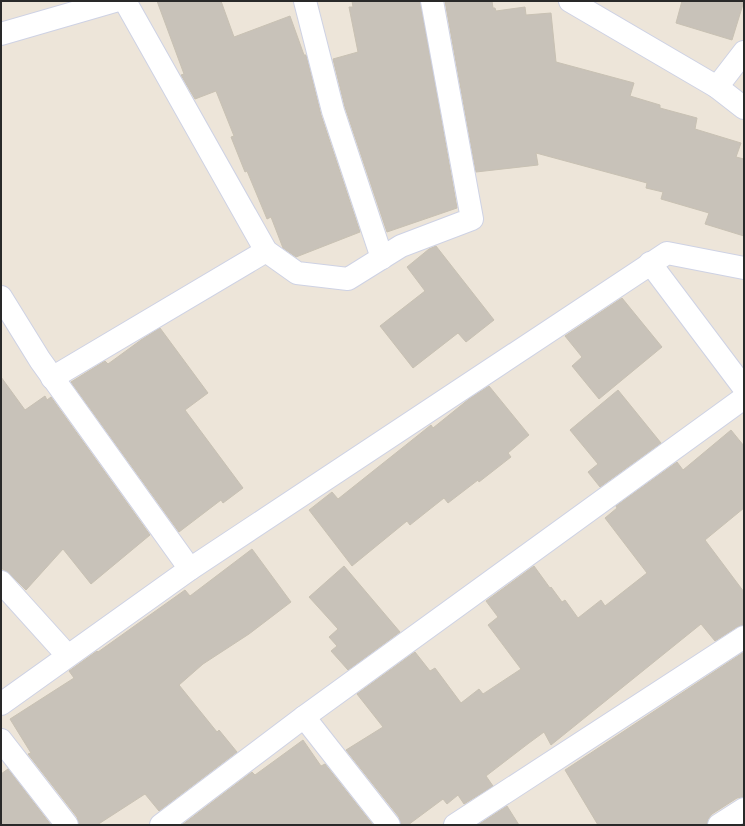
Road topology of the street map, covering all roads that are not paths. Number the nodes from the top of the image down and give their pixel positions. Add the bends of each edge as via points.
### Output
1 (115, 1) edge
2 (125, 1) edge
3 (305, 1) edge
4 (432, 1) edge
5 (570, 1) edge
6 (1, 34) edge
7 (744, 52) edge
8 (717, 86) junction
9 (744, 108) edge
10 (266, 251) junction
11 (382, 258) junction
12 (650, 263) junction
13 (744, 268) edge
14 (1, 297) edge
15 (52, 378) junction
16 (744, 388) edge
17 (744, 398) edge
18 (190, 569) junction
19 (1, 582) edge
20 (744, 637) edge
21 (68, 655) junction
22 (1, 704) edge
23 (304, 717) junction
24 (1, 740) edge
25 (744, 809) edge
26 (67, 825) edge
27 (160, 825) edge
28 (389, 825) edge
29 (455, 825) edge
30 (719, 825) edge

1 - 6 street
2 - 10 street
3 - 11 street via 333,111
4 - 11 street via 472,219 401,246
5 - 8 street
7 - 8 street
8 - 9 street
10 - 11 street via 297,273 348,279
10 - 15 street
12 - 13 street via 667,253
12 - 16 street
12 - 18 street
14 - 15 street
15 - 18 street
17 - 23 street
18 - 21 street
19 - 21 street
20 - 29 street
21 - 22 street
23 - 27 street
23 - 28 street
24 - 26 street
25 - 30 street

